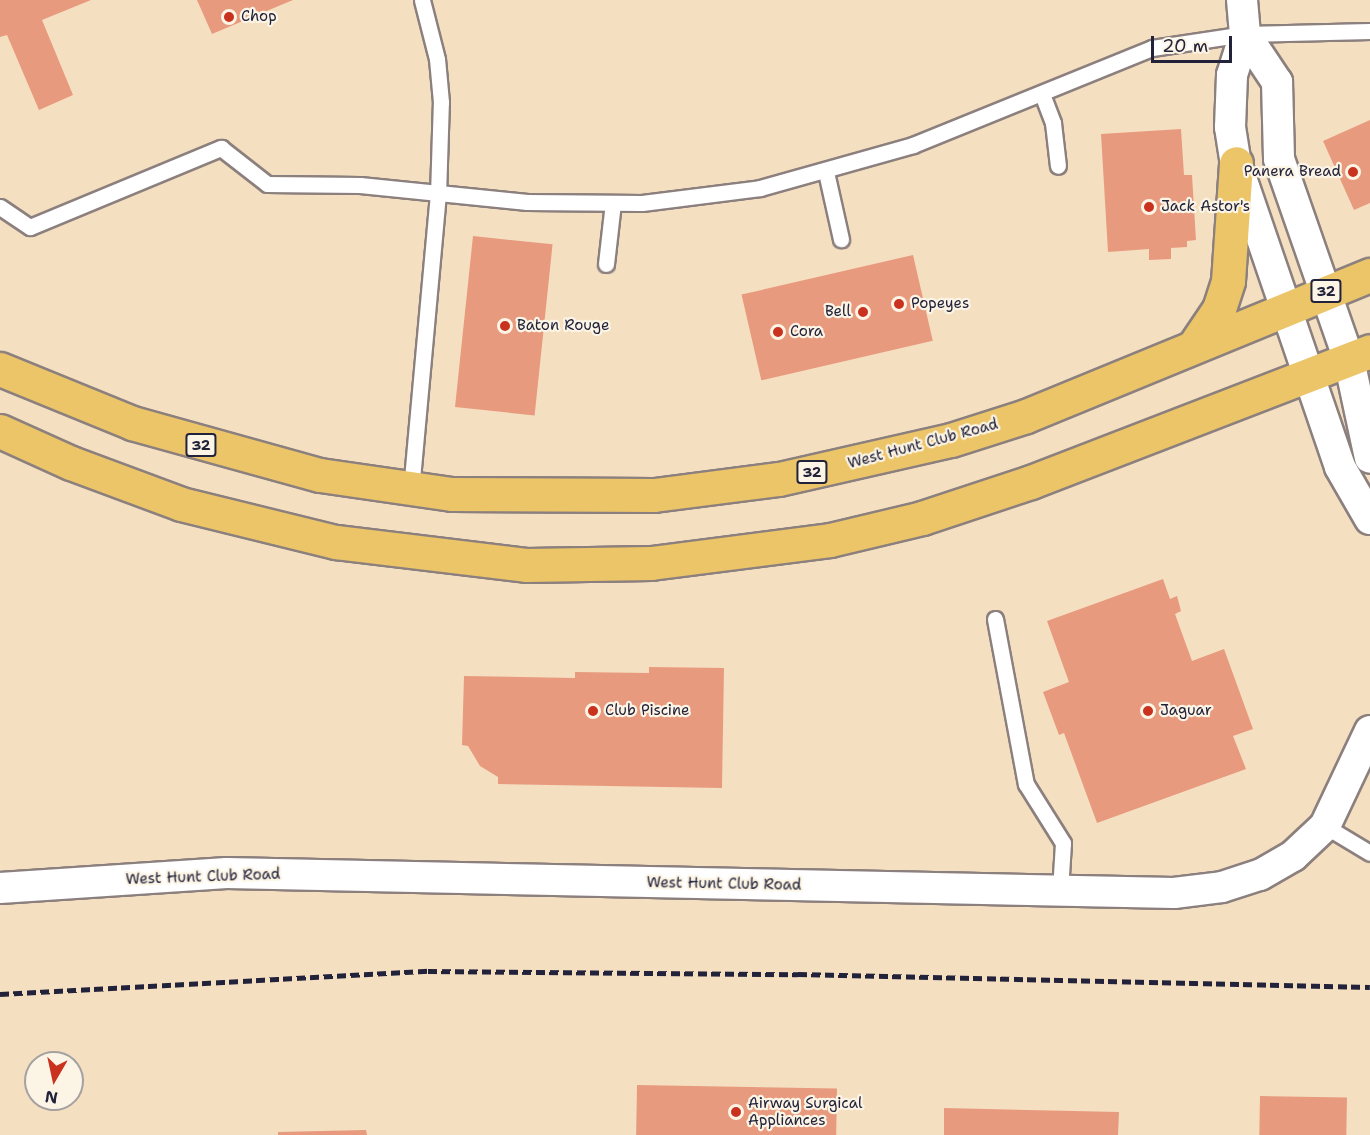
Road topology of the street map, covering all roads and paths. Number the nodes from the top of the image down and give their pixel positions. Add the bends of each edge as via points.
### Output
1 (422, 0) edge
2 (1242, 0) edge
3 (1370, 31) edge
4 (1245, 34) junction
5 (1042, 94) junction
6 (1236, 163) junction
7 (1058, 166) dead end
8 (826, 172) junction
9 (438, 195) junction
10 (613, 203) junction
11 (0, 207) edge
12 (841, 239) dead end
13 (606, 264) dead end
14 (1370, 275) edge
15 (1324, 292) junction
16 (1283, 308) junction
17 (1194, 346) junction
18 (1360, 355) edge
19 (0, 369) edge
20 (1307, 377) junction
21 (0, 431) edge
22 (1370, 458) edge
23 (411, 490) junction
24 (1370, 519) edge
25 (995, 619) dead end
26 (1370, 731) edge
27 (1325, 826) junction
28 (1370, 853) edge
29 (0, 888) edge
30 (1060, 891) junction

1 - 9 lane via 440,80
2 - 4 street
3 - 4 lane
4 - 5 lane via 1152,48
4 - 6 street via 1232,75 1230,127
4 - 15 street via 1277,82 1279,159
5 - 7 lane via 1053,123
5 - 8 lane via 913,145
6 - 16 street
6 - 17 main road via 1228,281 1219,309
8 - 10 lane via 760,188
8 - 12 lane
9 - 10 lane
9 - 11 lane via 360,185 267,184 221,148 30,228
9 - 23 lane
10 - 13 lane
14 - 15 main road, West Hunt Club Road / 32
15 - 16 main road, West Hunt Club Road / 32
15 - 18 street
16 - 17 main road, West Hunt Club Road / 32
16 - 20 street
17 - 23 main road, West Hunt Club Road / 32 via 1015,419 884,457 779,479 654,495 560,497
18 - 20 main road
18 - 22 street
19 - 23 main road, West Hunt Club Road / 32 via 132,423 212,448 320,476
20 - 21 main road via 1032,482 922,518 830,540 651,563 526,565 429,556 326,540 181,504 71,464
20 - 24 street via 1340,467
25 - 30 lane via 1026,784 1063,843
26 - 27 street, West Hunt Club Road
27 - 28 lane
27 - 30 street, West Hunt Club Road via 1293,856 1260,875 1222,887 1174,893
29 - 30 street, West Hunt Club Road via 227,873

